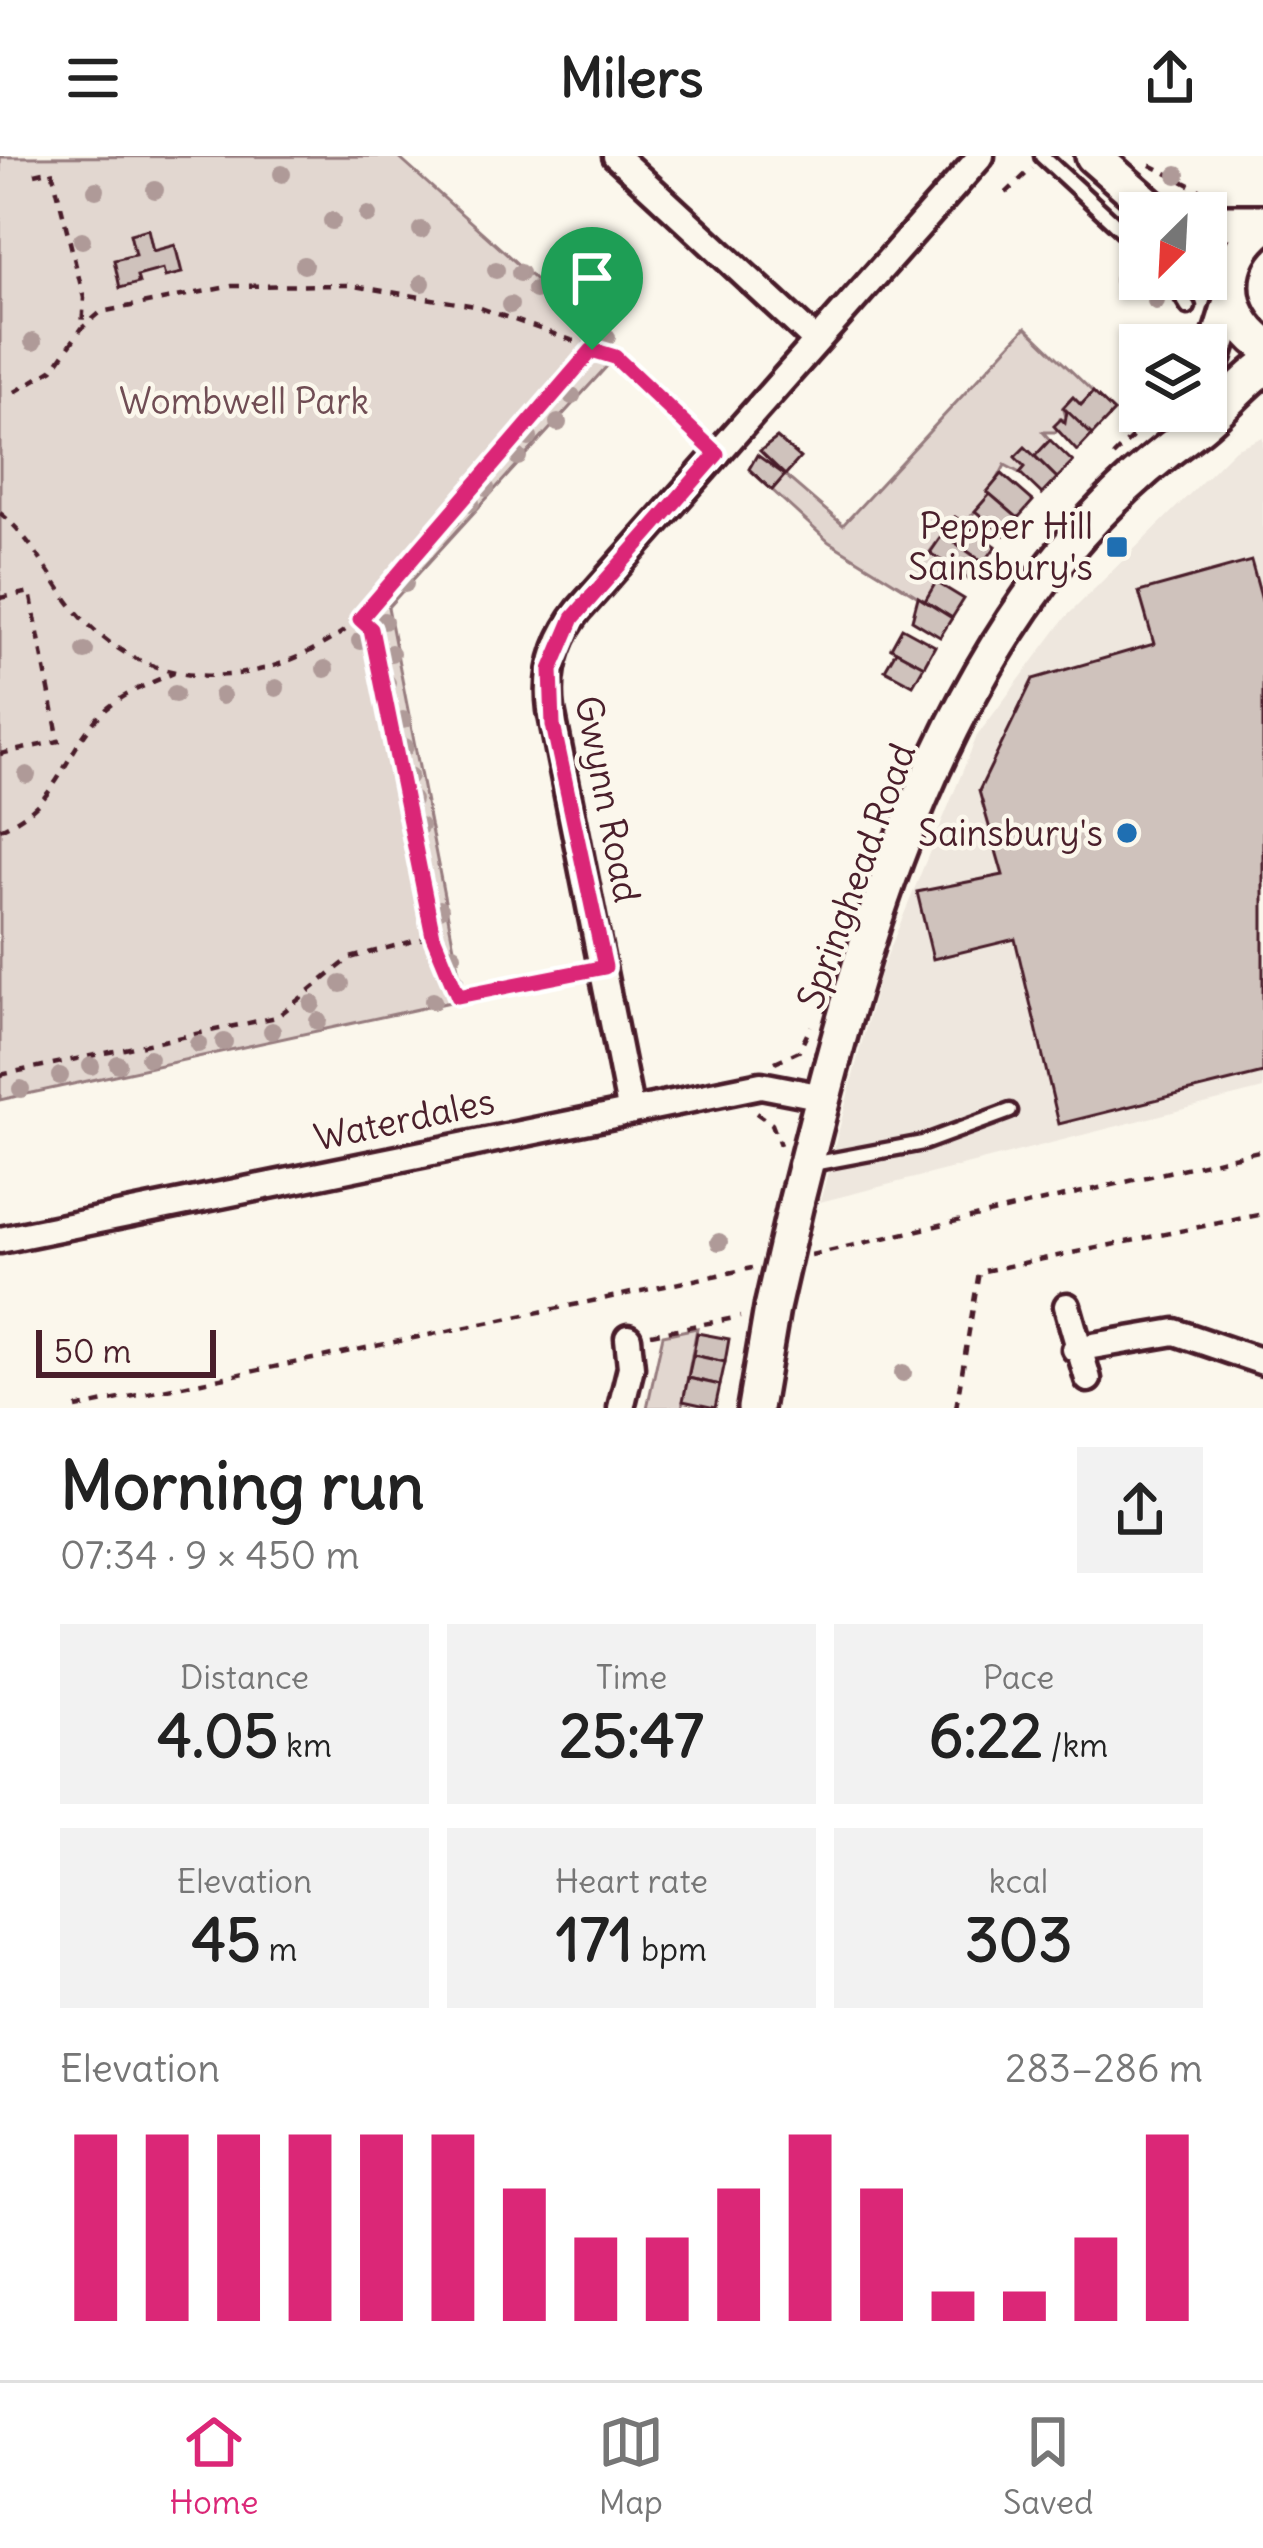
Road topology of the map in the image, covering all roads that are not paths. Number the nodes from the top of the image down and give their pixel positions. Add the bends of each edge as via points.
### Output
1 (616, 156) edge
2 (981, 156) edge
3 (1093, 156) edge
4 (1040, 164) edge
5 (1138, 192) edge
6 (1227, 213) edge
7 (1263, 224) edge
8 (1119, 230) edge
9 (1227, 292) edge
10 (1232, 298) junction
11 (1183, 300) edge
12 (1188, 308) dead end
13 (1224, 324) edge
14 (816, 341) junction
15 (1263, 344) edge
16 (1263, 368) edge
17 (1227, 400) edge
18 (1165, 432) edge
19 (823, 1097) junction
20 (631, 1108) junction
21 (1010, 1112) dead end
22 (792, 1162) junction
23 (0, 1240) edge
24 (1067, 1306) dead end
25 (628, 1338) road end
26 (1075, 1349) junction
27 (1263, 1362) edge
28 (1088, 1379) dead end
29 (621, 1408) edge
30 (755, 1408) edge

1 - 14 street
2 - 14 street, Gwynn Road
3 - 5 main road
4 - 8 lane
6 - 7 main road
7 - 10 main road via 1236,259
9 - 10 main road
10 - 13 main road
10 - 15 main road
11 - 12 lane
14 - 20 street, Gwynn Road via 573,618 551,670 553,725
16 - 17 main road, Springhead Road
18 - 19 main road, Springhead Road via 1065,551 968,693 898,856
19 - 20 street, Waterdales via 760,1084
19 - 22 main road, Springhead Road
20 - 23 street, Waterdales
21 - 22 lane via 923,1143
22 - 30 main road, Springhead Road, bridge via 796,1203 759,1313
24 - 26 street
25 - 29 street via 632,1364
26 - 27 street via 1174,1332
26 - 28 street

